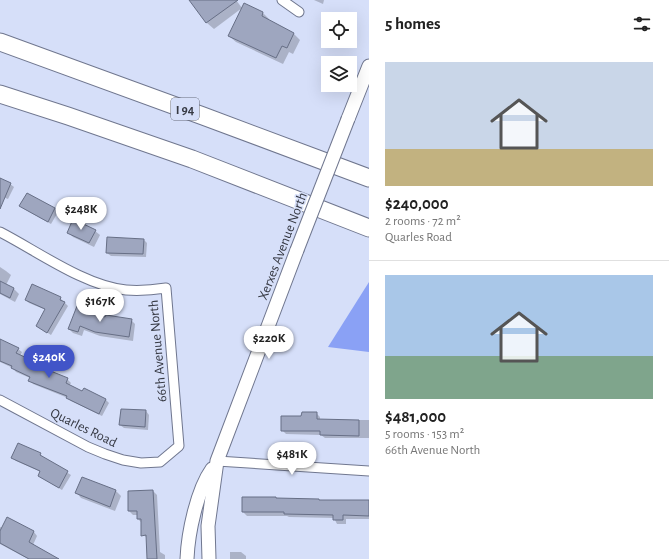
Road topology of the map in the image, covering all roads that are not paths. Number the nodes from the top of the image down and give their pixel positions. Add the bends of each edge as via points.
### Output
1 (282, 0) edge
2 (299, 12) dead end
3 (0, 42) edge
4 (369, 66) edge
5 (0, 94) edge
6 (369, 178) edge
7 (369, 228) edge
8 (0, 232) edge
9 (0, 400) edge
10 (179, 446) joint
11 (217, 461) junction
12 (369, 471) edge
13 (187, 559) edge
14 (209, 559) edge

1 - 2 street
3 - 6 highway, I 94
4 - 11 street, Xerxes Avenue North, bridge
5 - 7 highway via 192,159
8 - 10 street, 66th Avenue North via 78,275 101,284 125,290 166,288
9 - 10 street, Quarles Road via 88,447 123,460 141,463 160,462
11 - 12 street
11 - 13 street, Xerxes Avenue North via 202,489
11 - 14 street, Xerxes Avenue North via 208,526

